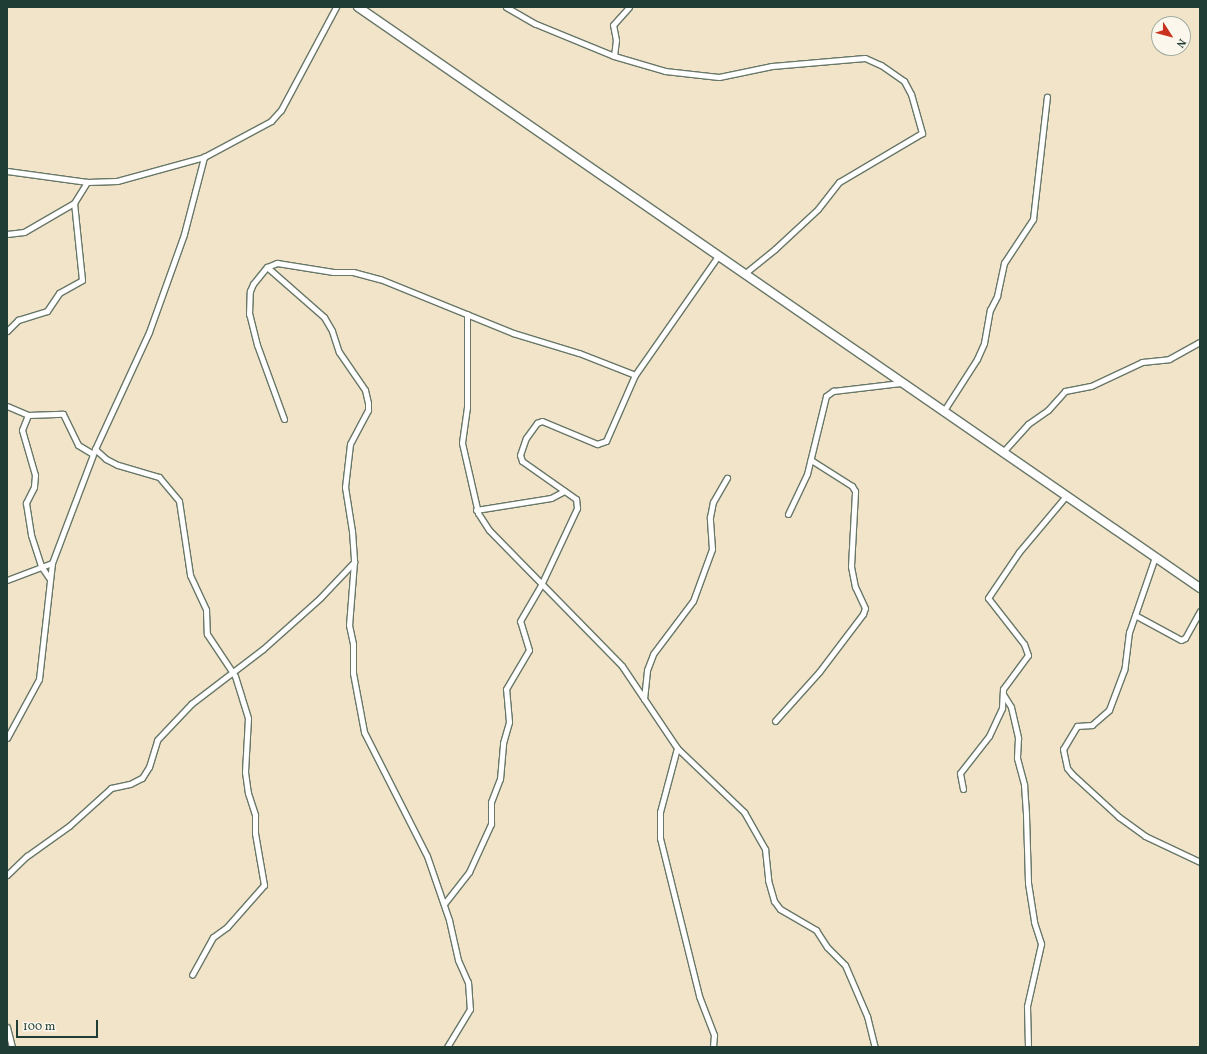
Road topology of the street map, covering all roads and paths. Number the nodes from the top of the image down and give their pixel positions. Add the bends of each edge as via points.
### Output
1 (336, 7) edge
2 (358, 7) edge
3 (506, 7) edge
4 (629, 7) edge
5 (614, 56) junction
6 (1047, 97) dead end
7 (204, 157) junction
8 (7, 171) edge
9 (87, 182) junction
10 (74, 203) junction
11 (7, 234) edge
12 (718, 256) junction
13 (268, 267) junction
14 (744, 274) junction
15 (467, 314) junction
16 (7, 331) edge
17 (1200, 342) edge
18 (635, 375) junction
19 (901, 383) junction
20 (7, 406) edge
21 (943, 412) junction
22 (28, 415) junction
23 (284, 419) dead end
24 (94, 452) junction
25 (1002, 452) junction
26 (811, 460) junction
27 (727, 478) dead end
28 (564, 491) junction
29 (1066, 496) junction
30 (476, 510) junction
31 (788, 514) dead end
32 (1155, 557) junction
33 (354, 562) junction
34 (52, 563) junction
35 (41, 566) junction
36 (49, 578) junction
37 (7, 580) edge
38 (541, 586) junction
39 (1200, 588) edge
40 (1200, 611) edge
41 (1135, 615) junction
42 (233, 672) junction
43 (1003, 694) junction
44 (644, 699) junction
45 (775, 721) dead end
46 (7, 738) edge
47 (678, 748) junction
48 (963, 789) dead end
49 (1200, 862) edge
50 (7, 875) edge
51 (444, 904) junction
52 (192, 976) dead end
53 (7, 1027) edge
54 (12, 1047) edge
55 (447, 1047) edge
56 (713, 1047) edge
57 (876, 1047) edge
58 (1028, 1047) edge

1 - 7 street via 281,110 271,121 258,129
2 - 12 main road
3 - 5 street via 536,24
4 - 5 street via 613,25 616,40
5 - 14 street via 665,71 720,76 772,66 865,58 881,65 908,88 922,133 839,182 818,209
6 - 21 street via 1033,219 1004,263 997,296 990,310 984,342 977,359
7 - 9 street via 117,181
7 - 24 street via 184,234 149,332
8 - 9 street
9 - 10 street
10 - 11 street via 33,228
10 - 16 street via 82,280 59,293 47,311 18,320
12 - 14 main road
12 - 18 street
13 - 15 street via 277,263 360,274 380,279
13 - 23 street via 250,291 249,314 257,345
13 - 33 street via 324,318 332,331 339,352 366,390 368,410 350,444 345,487
14 - 19 main road
15 - 18 street
15 - 30 street via 467,408 462,443 465,465 476,495
17 - 25 street via 1169,360 1142,362 1091,386 1065,391 1048,410 1028,424
18 - 28 street via 606,441 602,444 542,421 537,423 526,438 520,455 522,461
19 - 21 main road
19 - 26 street via 828,393 824,400
20 - 22 street
21 - 25 main road
22 - 24 street via 63,414 78,445
22 - 35 street via 22,430 36,475 34,487 26,503 31,535
24 - 34 street
24 - 42 street via 118,465 159,478 179,501 190,575 206,610 207,634
25 - 29 main road
26 - 31 street
26 - 45 street via 852,486 855,491 851,566 855,587 865,608 819,672
27 - 44 street via 713,502 710,517 712,549 692,601 653,654 647,670
28 - 30 street via 551,498
28 - 38 street via 576,499 577,508
29 - 32 main road
29 - 43 street via 1019,552 988,598 1028,652 1024,662 1005,686
30 - 38 street via 489,530
32 - 39 main road
32 - 41 street
33 - 42 street via 300,616
33 - 51 street via 349,625 353,644 353,673 362,715 362,728 427,856
34 - 35 street
34 - 36 street
35 - 36 street
35 - 37 street
36 - 46 street via 39,679
38 - 44 street via 622,666
38 - 51 street via 520,621 529,650 507,685 509,722 503,743 500,779 491,802 491,824 469,872
40 - 41 street via 1185,638 1181,640
41 - 49 street via 1129,632 1124,670 1109,710 1092,725 1079,725 1074,728 1064,745 1065,762 1072,774 1119,817 1145,836
42 - 50 street via 191,704 160,736 149,767 142,778 130,784 111,788 69,826 27,856
42 - 52 street via 248,718 245,772 255,815 255,833 264,885 227,927 213,937
43 - 48 street via 1002,708 989,736 960,773
43 - 58 street via 1011,707 1018,738 1017,758 1024,785 1028,883 1034,922 1041,944 1027,1006
44 - 47 street
47 - 56 street via 660,812 660,838 699,996 714,1035
47 - 57 street via 747,817 765,849 768,880 777,906 816,930 827,947 848,969 867,1016
51 - 55 street via 471,999 467,1017
53 - 54 street

